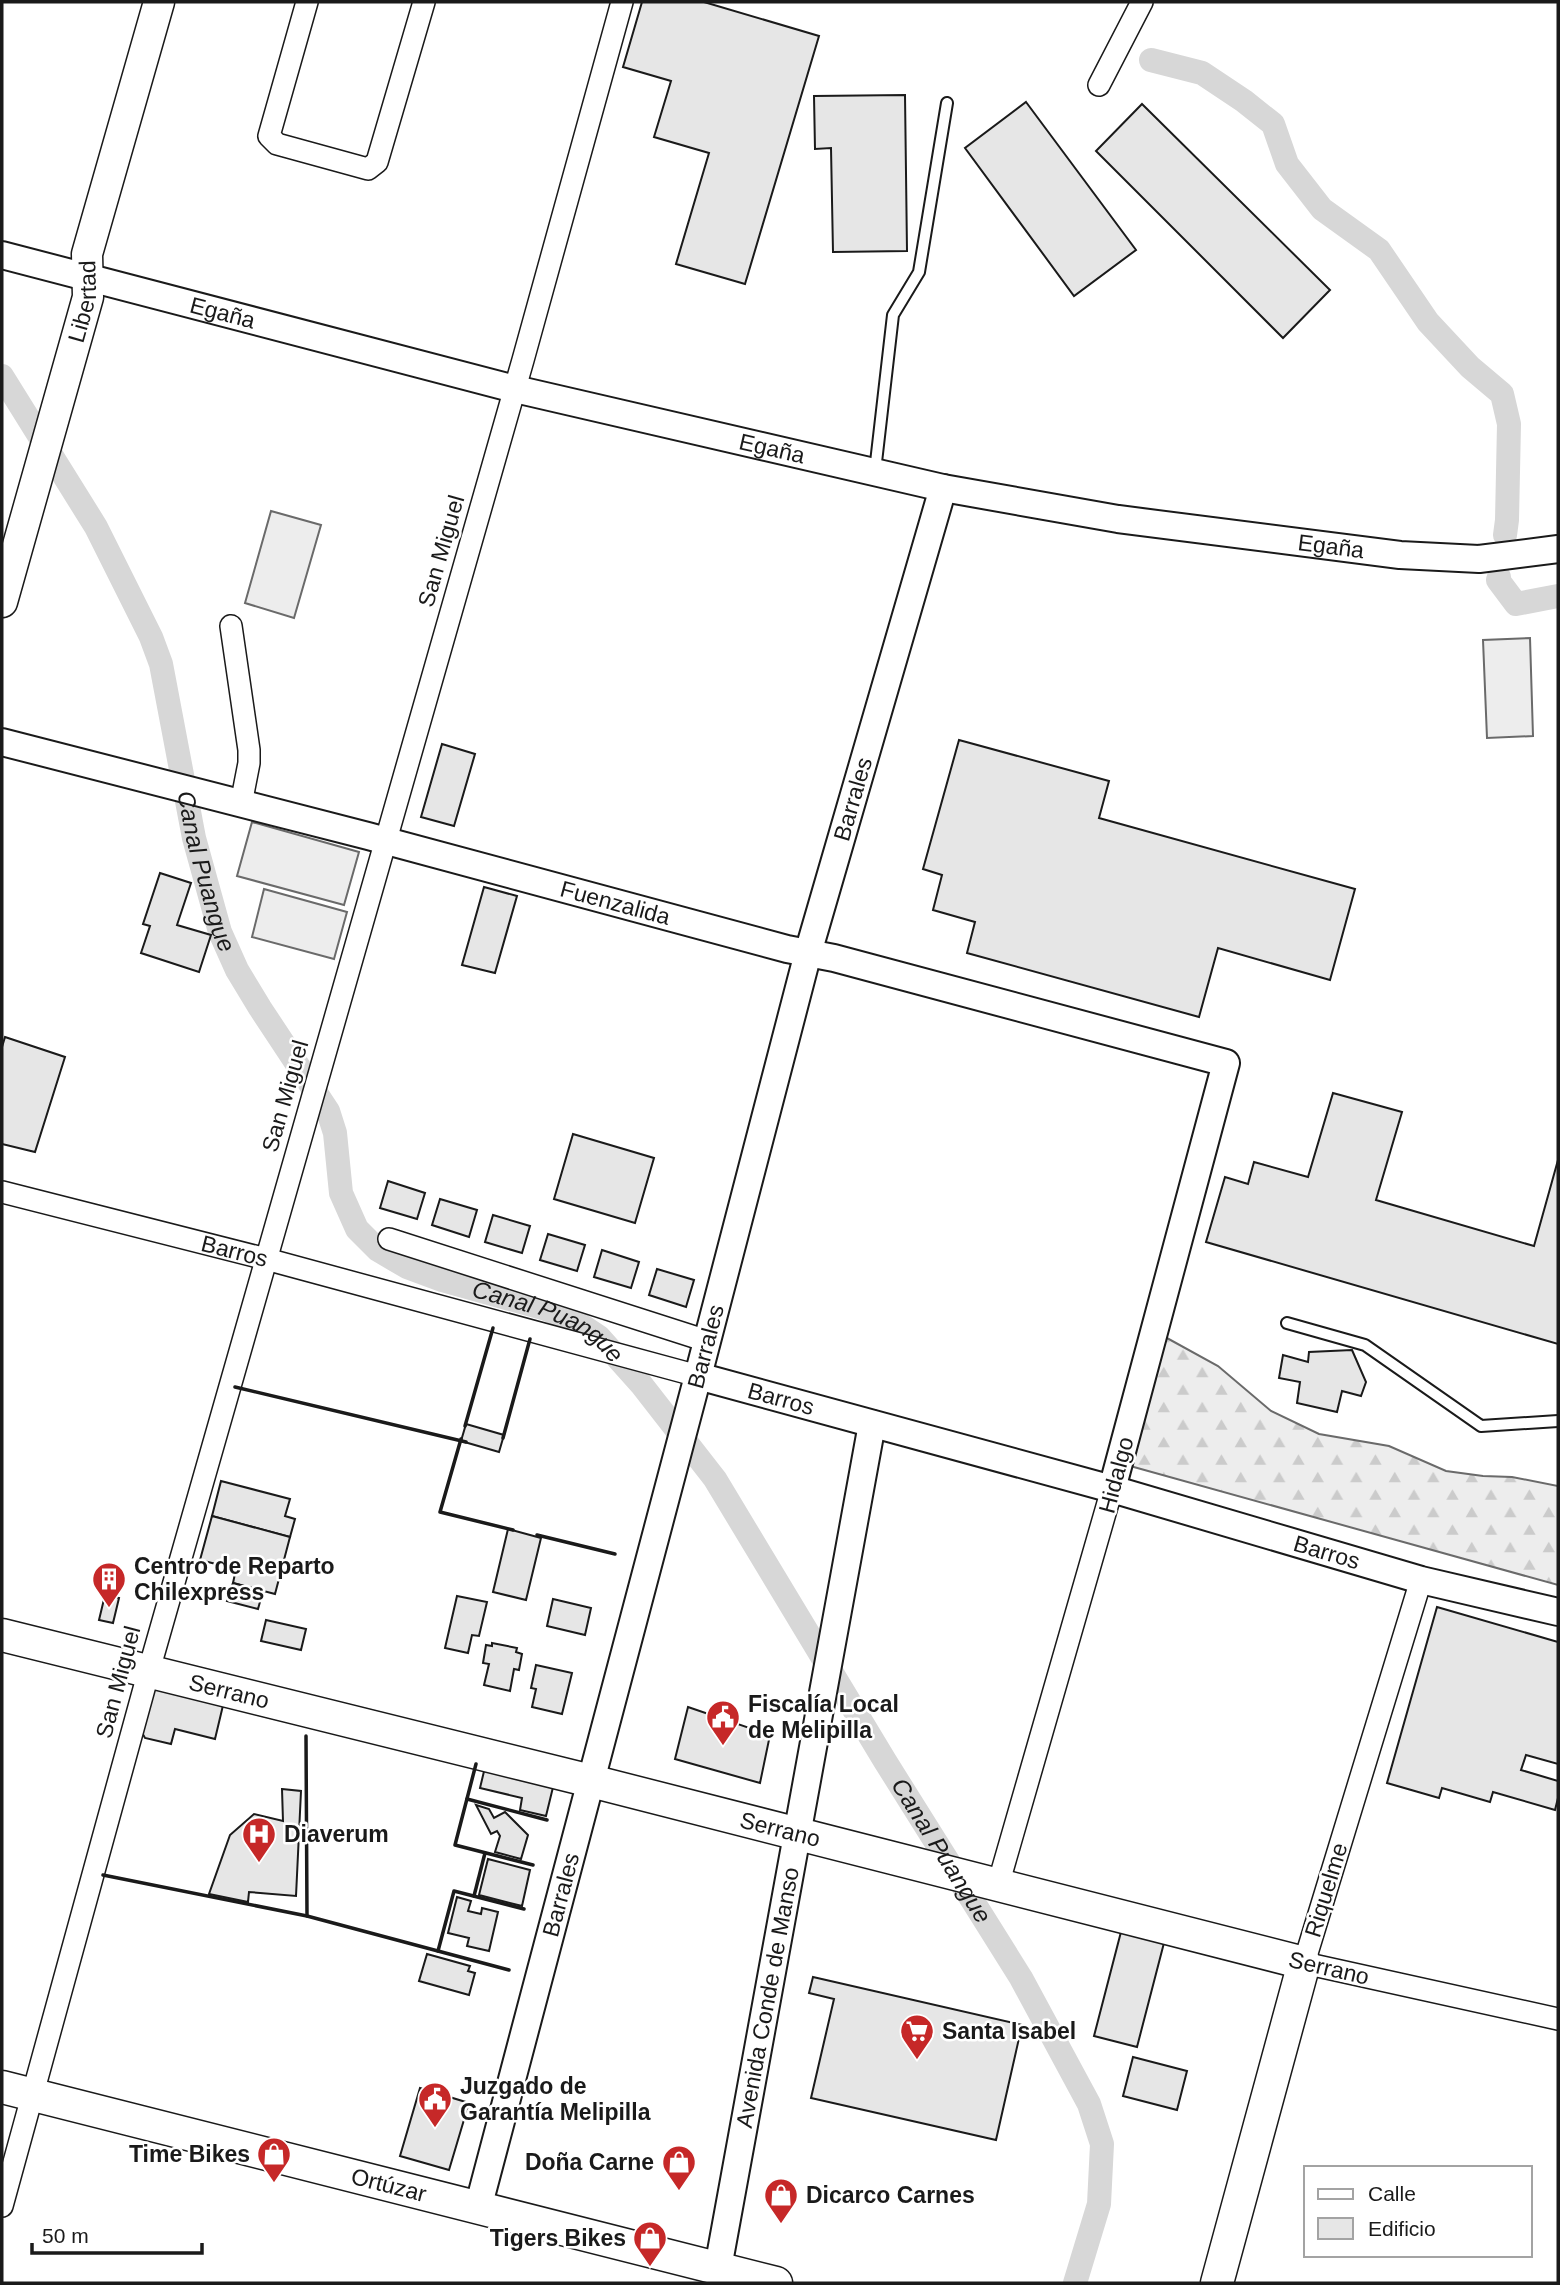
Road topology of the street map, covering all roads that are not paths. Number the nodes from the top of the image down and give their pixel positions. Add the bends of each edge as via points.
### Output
1 (159, 2) edge
2 (307, 2) edge
3 (424, 2) edge
4 (622, 2) edge
5 (1142, 2) edge
6 (1099, 85) dead end
7 (947, 103) dead end
8 (2, 255) edge
9 (88, 278) junction
10 (515, 389) junction
11 (874, 473) junction
12 (943, 488) junction
13 (1558, 549) edge
14 (2, 601) edge
15 (231, 626) dead end
16 (2, 742) edge
17 (241, 804) junction
18 (386, 841) junction
19 (807, 953) junction
20 (1226, 1063) joint
21 (2, 1192) edge
22 (389, 1240) dead end
23 (266, 1259) junction
24 (1287, 1324) dead end
25 (707, 1341) junction
26 (698, 1376) junction
27 (1558, 1421) edge
28 (873, 1424) junction
29 (1112, 1489) junction
30 (1421, 1580) junction
31 (1558, 1612) edge
32 (2, 1635) edge
33 (149, 1671) junction
34 (591, 1781) junction
35 (797, 1834) junction
36 (989, 1883) junction
37 (1304, 1963) junction
38 (1558, 2019) edge
39 (2, 2087) edge
40 (33, 2096) junction
41 (2, 2206) edge
42 (478, 2208) junction
43 (717, 2276) edge
44 (776, 2283) edge
45 (1217, 2283) edge

1 - 9 main road, Libertad via 87,254
2 - 3 street via 269,136 277,144 368,169 377,163
4 - 10 street, San Miguel
5 - 6 street
7 - 11 lane via 919,272 893,315
8 - 9 street, Egaña
9 - 10 street, Egaña
9 - 14 main road, Libertad via 88,297
10 - 11 street, Egaña
10 - 18 street, San Miguel
11 - 12 street, Egaña
12 - 13 street, Egaña via 1118,519 1400,555 1479,559
12 - 19 street, Barrales
15 - 17 street via 249,750
16 - 17 street, Fuenzalida
17 - 18 street, Fuenzalida
18 - 19 street, Fuenzalida
18 - 23 street, San Miguel
19 - 20 street, Fuenzalida
19 - 25 street, Barrales
20 - 29 street, Hidalgo
21 - 23 street, Barros
22 - 25 street
23 - 26 street, Barros
23 - 33 street, San Miguel
24 - 27 lane via 1365,1345 1481,1426
25 - 26 street, Barrales
26 - 28 street, Barros
26 - 34 street, Barrales
28 - 29 street, Barros
28 - 35 street, Avenida Conde de Manso
29 - 30 street, Barros
29 - 36 street, Hidalgo
30 - 31 street, Barros
30 - 37 street, Riquelme
32 - 33 main road, Serrano
33 - 34 main road, Serrano
33 - 40 street, San Miguel
34 - 35 main road, Serrano
34 - 42 street, Barrales
35 - 36 main road, Serrano
35 - 43 street, Avenida Conde de Manso
36 - 37 main road, Serrano
37 - 38 street, Serrano
37 - 45 main road, Riquelme
39 - 40 main road, Ortúzar
40 - 41 street, San Miguel
40 - 42 main road, Ortúzar
42 - 43 main road, Ortúzar
43 - 44 main road, Ortúzar

